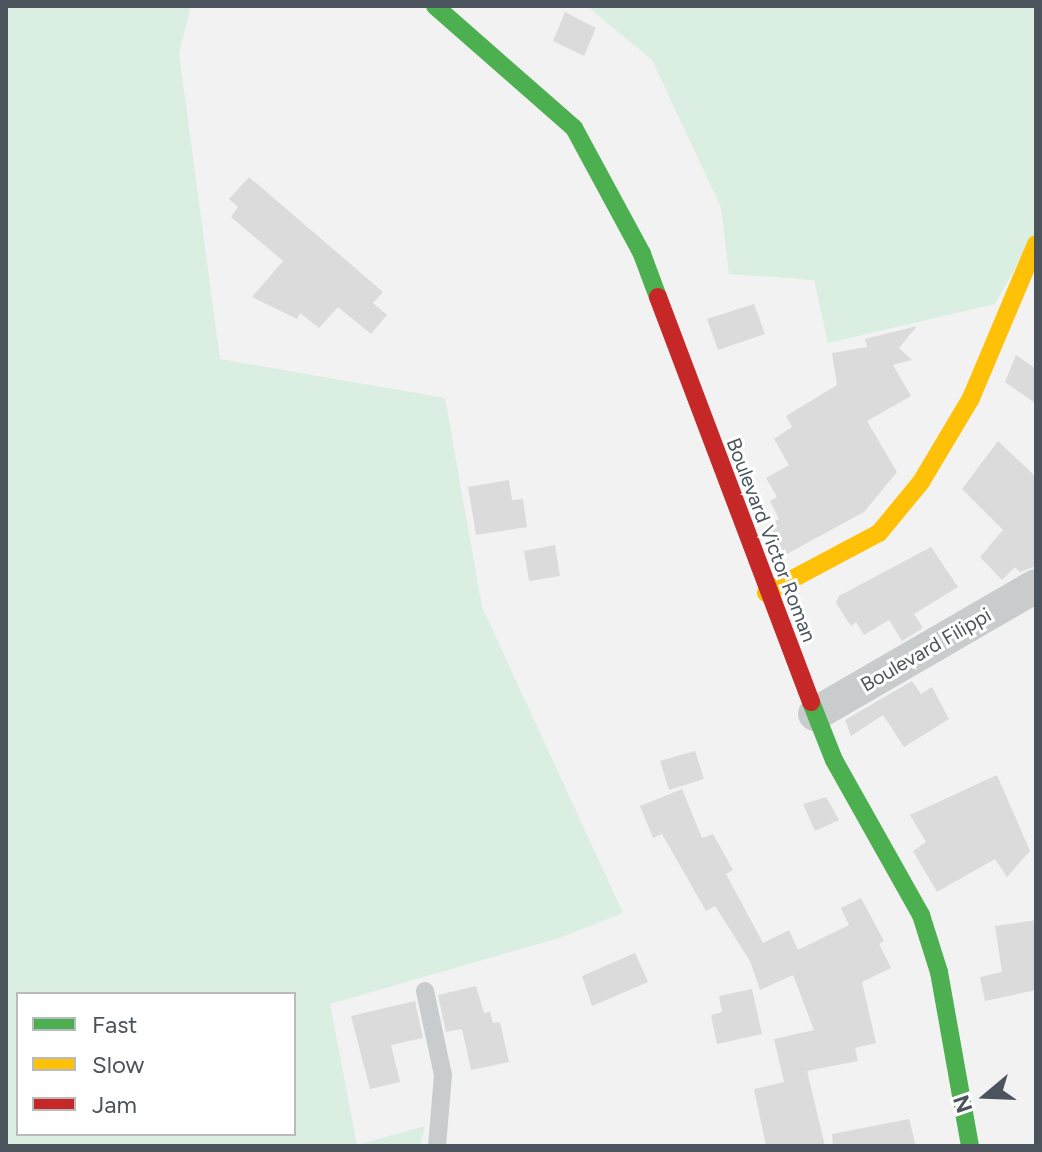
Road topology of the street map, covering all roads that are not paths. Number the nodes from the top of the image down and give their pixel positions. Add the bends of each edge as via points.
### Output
1 (435, 6) edge
2 (1036, 244) edge
3 (1036, 586) edge
4 (766, 593) junction
5 (815, 714) junction
6 (425, 991) dead end
7 (437, 1146) edge
8 (970, 1146) edge

1 - 4 street, Boulevard Victor Roman via 547,100 574,128 601,173 642,254
2 - 4 street via 971,398 921,482 879,533
3 - 5 street, Boulevard Filippi
4 - 5 street, Boulevard Victor Roman
5 - 8 street, Boulevard Victor Roman via 834,760 921,915 939,972
6 - 7 lane via 443,1075

